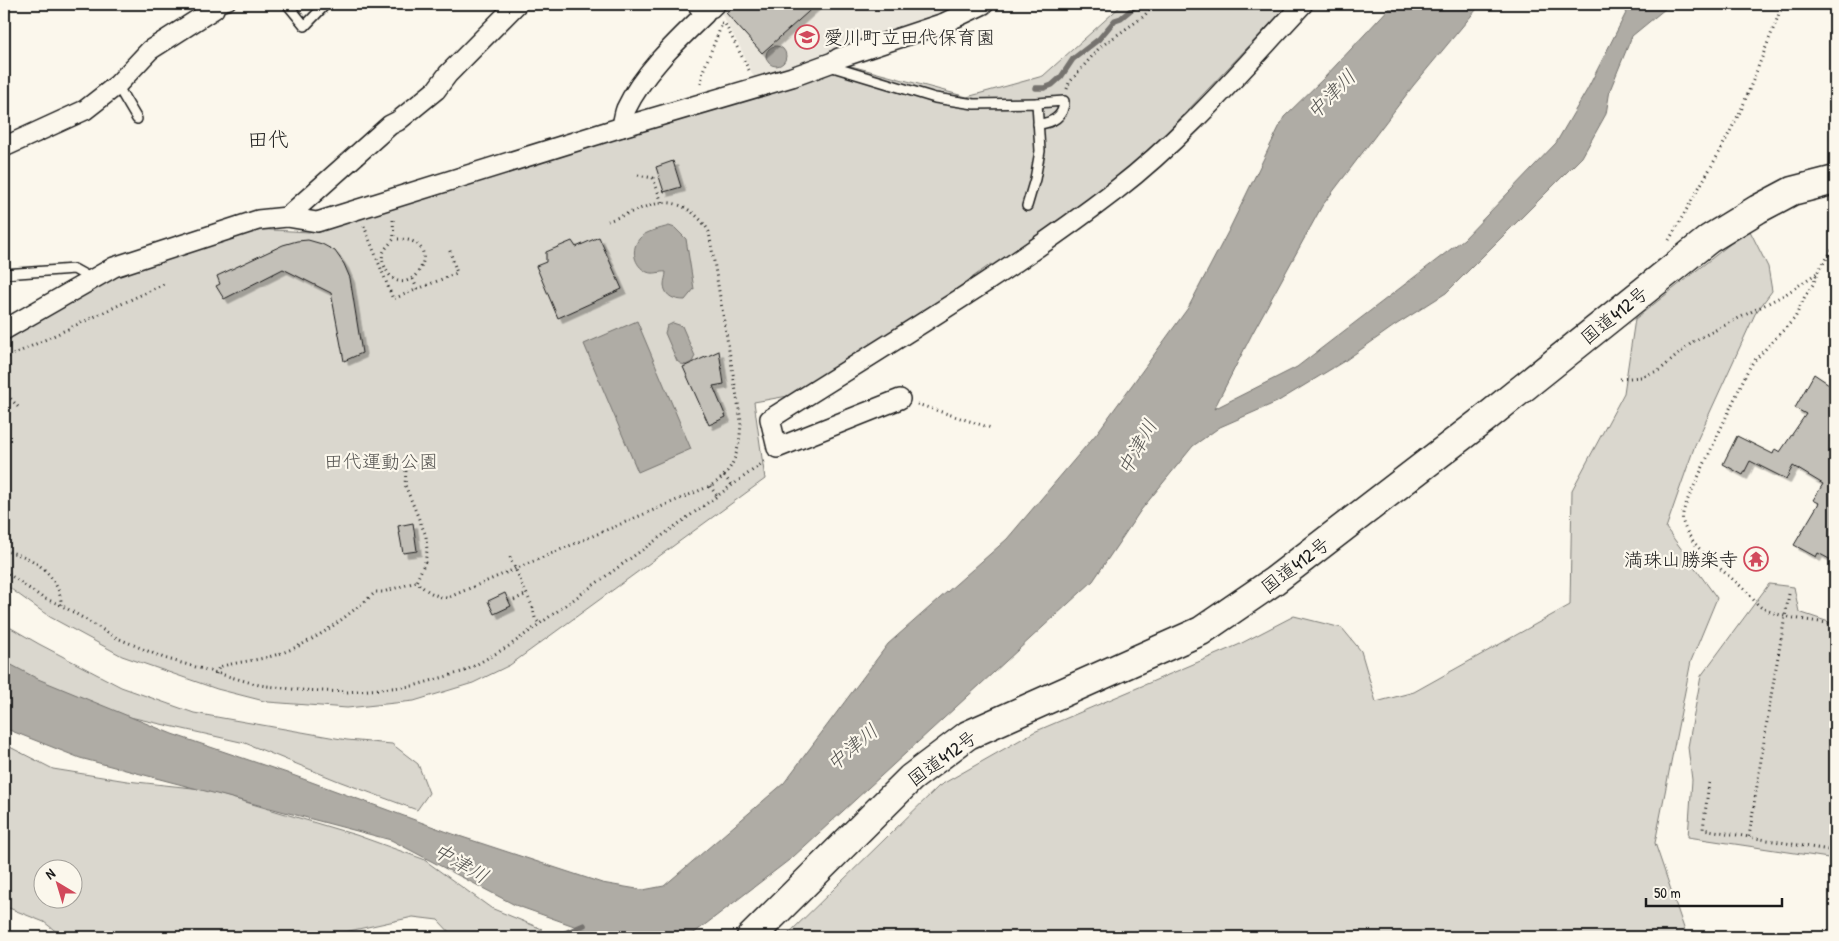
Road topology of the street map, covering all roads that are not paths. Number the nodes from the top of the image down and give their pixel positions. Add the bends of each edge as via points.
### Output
1 (288, 4) edge
2 (326, 4) edge
3 (518, 4) edge
4 (722, 4) edge
5 (984, 4) edge
6 (1303, 4) edge
7 (219, 5) edge
8 (705, 10) edge
9 (833, 62) junction
10 (118, 85) junction
11 (1038, 103) junction
12 (138, 119) dead end
13 (1038, 124) junction
14 (622, 127) junction
15 (4, 147) edge
16 (1835, 180) edge
17 (1027, 206) dead end
18 (287, 217) junction
19 (4, 274) edge
20 (92, 279) junction
21 (4, 330) edge
22 (900, 398) road end
23 (751, 937) edge

1 - 2 lane via 305,26
3 - 18 street via 436,90 390,125
4 - 8 lane
5 - 9 street via 944,23
6 - 22 street via 1178,137 1116,190 1002,271 770,419 777,448
7 - 10 street via 150,50
8 - 14 street via 640,87 626,110
9 - 11 lane via 836,68 935,98 974,104
9 - 14 street
10 - 12 lane
10 - 15 street via 85,110
11 - 13 lane
11 - 13 lane via 1064,101 1064,107 1055,120
13 - 17 lane via 1040,151
14 - 18 street via 317,222
16 - 23 highway, 国道412号 via 1792,191 1709,239 1282,576 1201,631 968,735 911,778
18 - 20 street via 258,220 114,267
19 - 20 lane via 74,270
20 - 21 street

